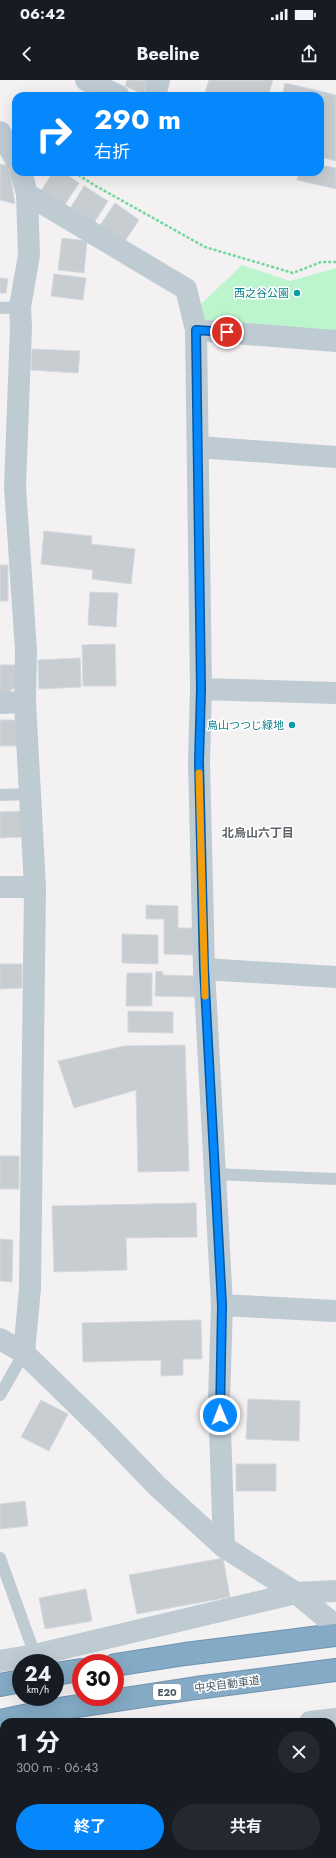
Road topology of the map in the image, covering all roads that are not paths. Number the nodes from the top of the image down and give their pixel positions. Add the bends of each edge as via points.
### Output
1 (86, 80) edge
2 (160, 80) edge
3 (111, 92) edge
4 (156, 92) edge
5 (0, 132) edge
6 (12, 153) edge
7 (23, 176) edge
8 (27, 194) junction
9 (10, 308) edge
10 (196, 330) junction
11 (336, 341) edge
12 (198, 447) junction
13 (336, 458) edge
14 (201, 689) junction
15 (336, 693) edge
16 (25, 702) junction
17 (0, 703) edge
18 (30, 794) junction
19 (0, 795) edge
20 (0, 887) edge
21 (35, 887) junction
22 (204, 968) junction
23 (336, 977) edge
24 (214, 1174) junction
25 (336, 1179) edge
26 (222, 1305) junction
27 (336, 1311) edge
28 (0, 1339) edge
29 (24, 1353) junction
30 (0, 1395) edge
31 (224, 1547) junction
32 (0, 1558) edge
33 (336, 1592) edge
34 (296, 1593) junction
35 (336, 1626) edge
36 (336, 1635) edge
37 (35, 1654) edge
38 (39, 1654) edge
39 (12, 1659) edge
40 (0, 1661) edge
41 (124, 1664) edge
42 (336, 1670) edge
43 (12, 1683) edge
44 (0, 1685) edge
45 (14, 1718) edge

1 - 3 street
2 - 4 street
5 - 6 street
7 - 8 street
8 - 9 street via 29,254
8 - 10 street via 186,289
9 - 16 street via 21,335 15,487 26,650
10 - 11 street
10 - 12 street
12 - 13 street
12 - 14 street
14 - 15 street
14 - 22 street via 199,761
16 - 17 street
16 - 18 street
18 - 19 lane
18 - 21 street
20 - 21 street
21 - 29 street via 30,1288
22 - 23 street
22 - 24 street
24 - 25 lane
24 - 26 street
26 - 27 street
26 - 31 street via 219,1401
28 - 29 street
29 - 30 lane
29 - 31 street via 157,1486
31 - 34 street
32 - 37 lane
33 - 34 street
34 - 35 street
34 - 38 street
36 - 41 highway
39 - 40 street
42 - 45 highway, 中央自動車道 / E20 via 196,1688
43 - 44 highway

